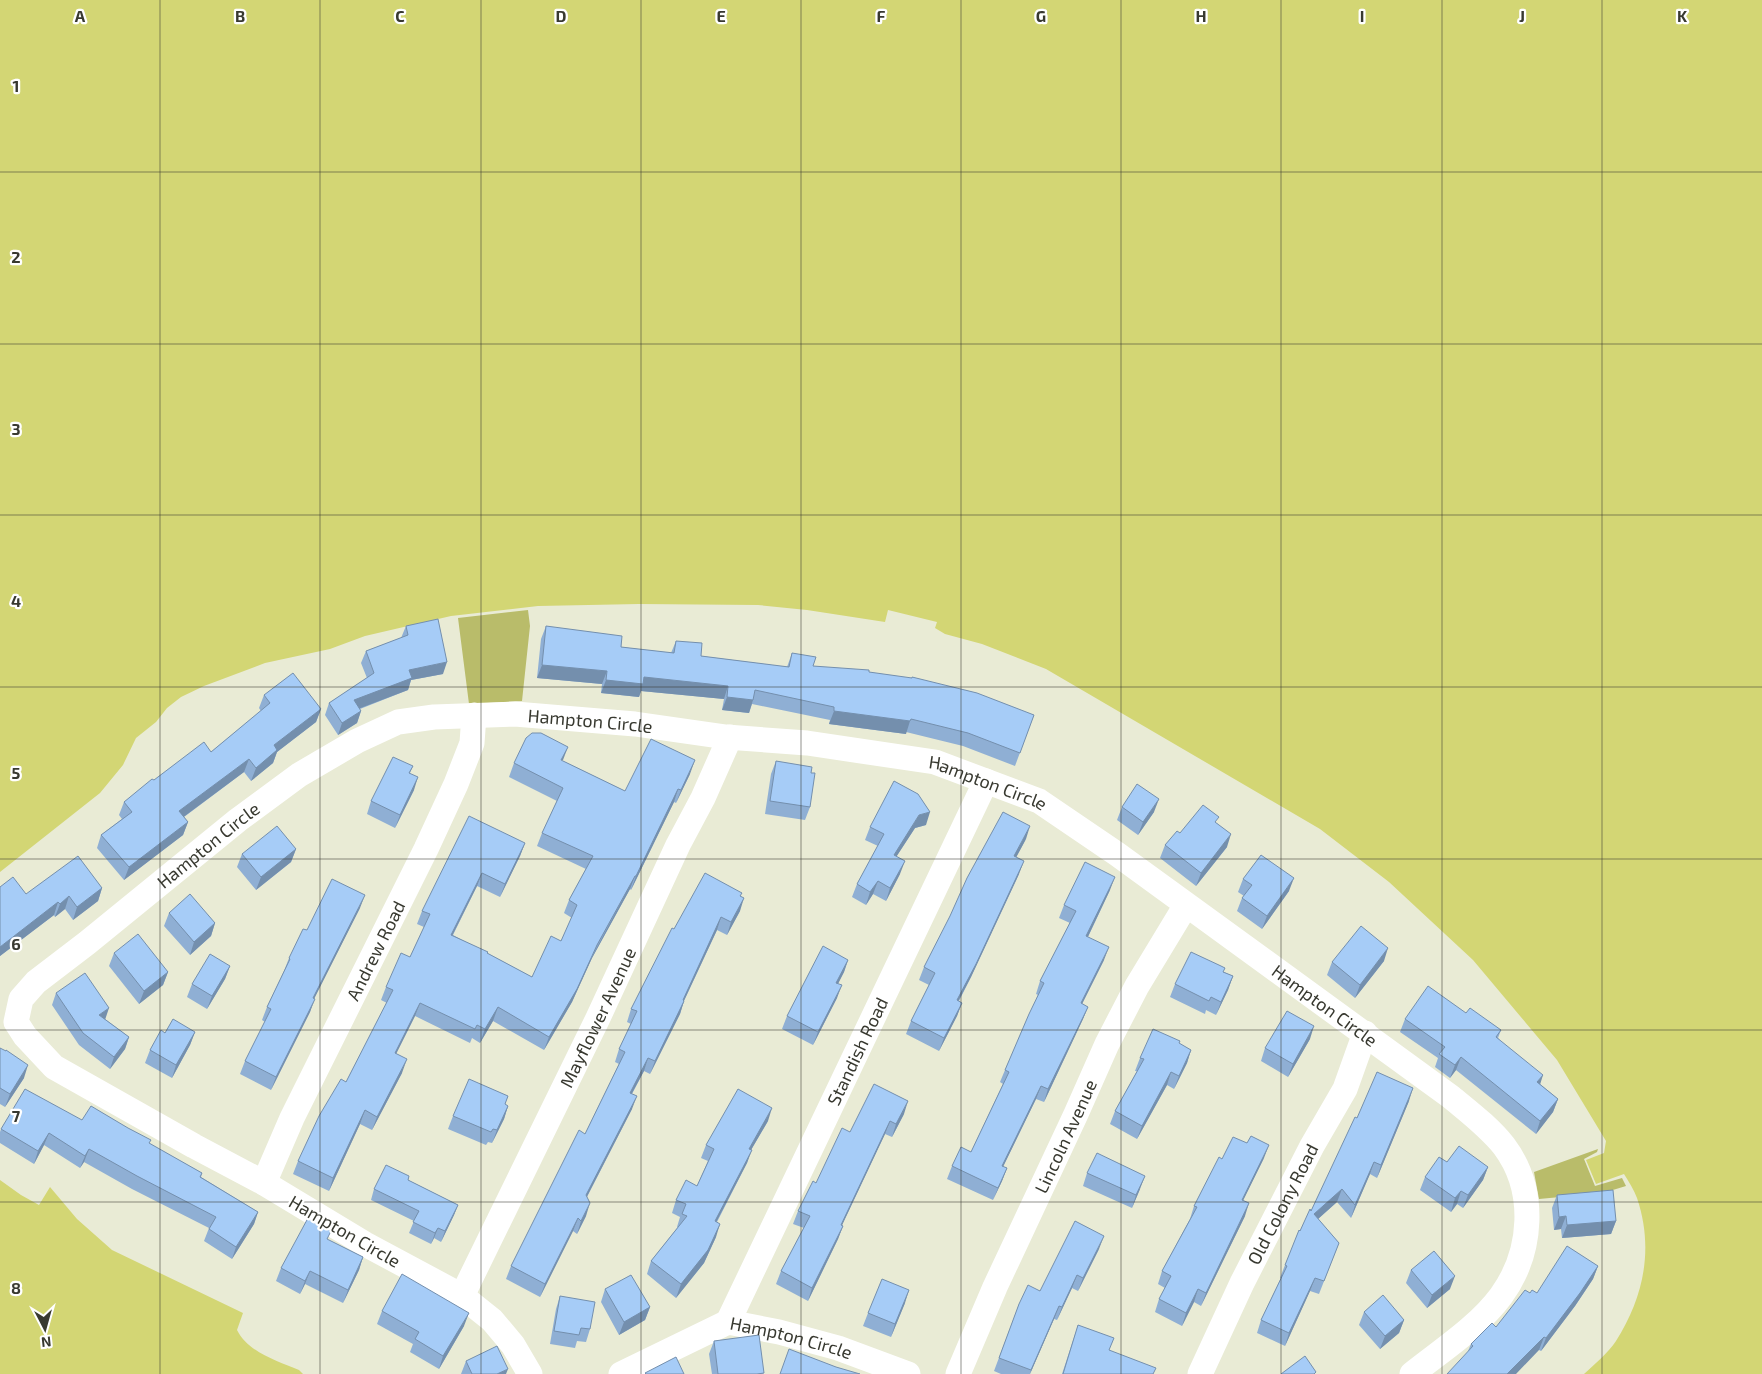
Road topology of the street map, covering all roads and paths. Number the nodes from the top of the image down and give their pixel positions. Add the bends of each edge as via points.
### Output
1 (474, 715) junction
2 (730, 737) junction
3 (986, 781) junction
4 (1186, 905) junction
5 (1364, 1034) junction
6 (264, 1183) junction
7 (462, 1296) junction
8 (728, 1322) junction
9 (530, 1374) edge
10 (622, 1374) edge
11 (908, 1374) edge
12 (958, 1374) edge
13 (1200, 1374) edge
14 (1412, 1374) edge

1 - 2 street, Hampton Circle via 555,716
1 - 6 street, Andrew Road via 472,743 441,817 292,1118
1 - 6 street, Hampton Circle via 398,722 298,775 36,982 21,999 16,1022 54,1067
2 - 3 street, Hampton Circle via 807,743 935,762
2 - 7 street, Mayflower Avenue
3 - 4 street, Hampton Circle via 1039,800
3 - 8 street, Standish Road
4 - 5 street, Hampton Circle
4 - 12 street, Lincoln Avenue via 1136,986 1107,1044
5 - 13 street, Old Colony Road via 1344,1089 1242,1283
5 - 14 street, Hampton Circle via 1484,1125 1504,1146 1520,1174 1525,1192 1528,1219 1524,1244 1516,1271 1501,1296 1475,1324
6 - 7 street, Hampton Circle via 365,1244
7 - 9 street, Hampton Circle via 492,1320 513,1345
8 - 10 street, Hampton Circle
8 - 11 street, Hampton Circle via 838,1348

